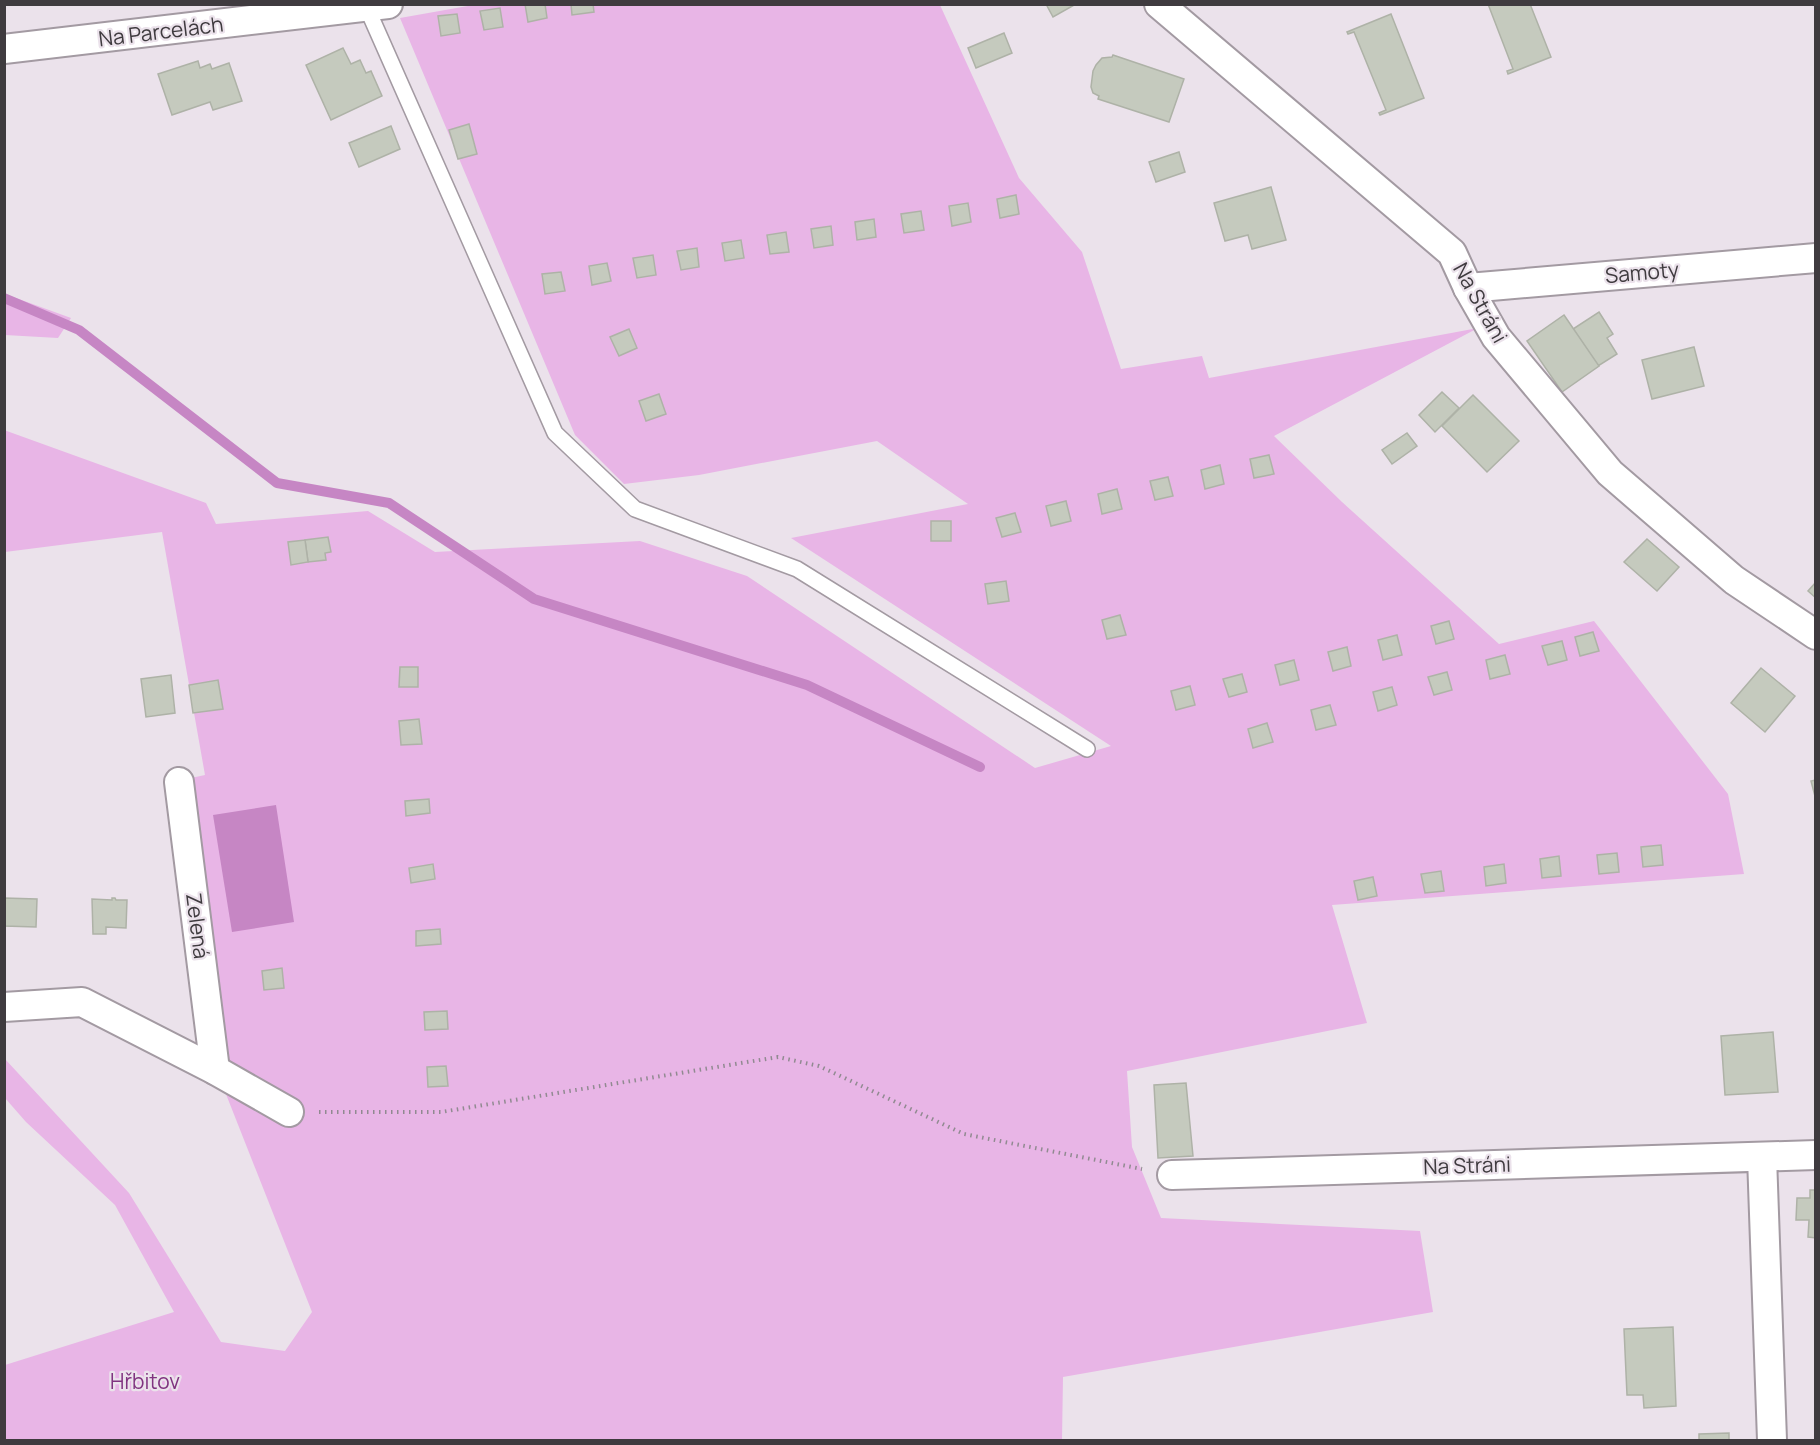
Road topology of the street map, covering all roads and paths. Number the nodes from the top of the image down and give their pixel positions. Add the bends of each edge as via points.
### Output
1 (1160, 4) edge
2 (378, 6) edge
3 (4, 50) edge
4 (1815, 258) edge
5 (1468, 288) junction
6 (1815, 635) edge
7 (1087, 749) dead end
8 (179, 782) dead end
9 (4, 1007) edge
10 (215, 1070) junction
11 (289, 1112) joint
12 (1815, 1155) edge
13 (1762, 1157) junction
14 (1172, 1175) joint
15 (1772, 1440) edge

1 - 5 street, Na Stráni via 1452,253
2 - 3 street, Na Parcelách
2 - 7 lane via 555,433 635,509 797,569
4 - 5 street, Samoty
5 - 6 street, Na Stráni via 1496,337 1610,473 1734,580
8 - 10 street, Zelená
9 - 10 street via 82,1002
10 - 11 street
11 - 14 path via 441,1112 778,1057 819,1066 964,1134
12 - 13 street, Na Stráni
13 - 14 street, Na Stráni
13 - 15 street

